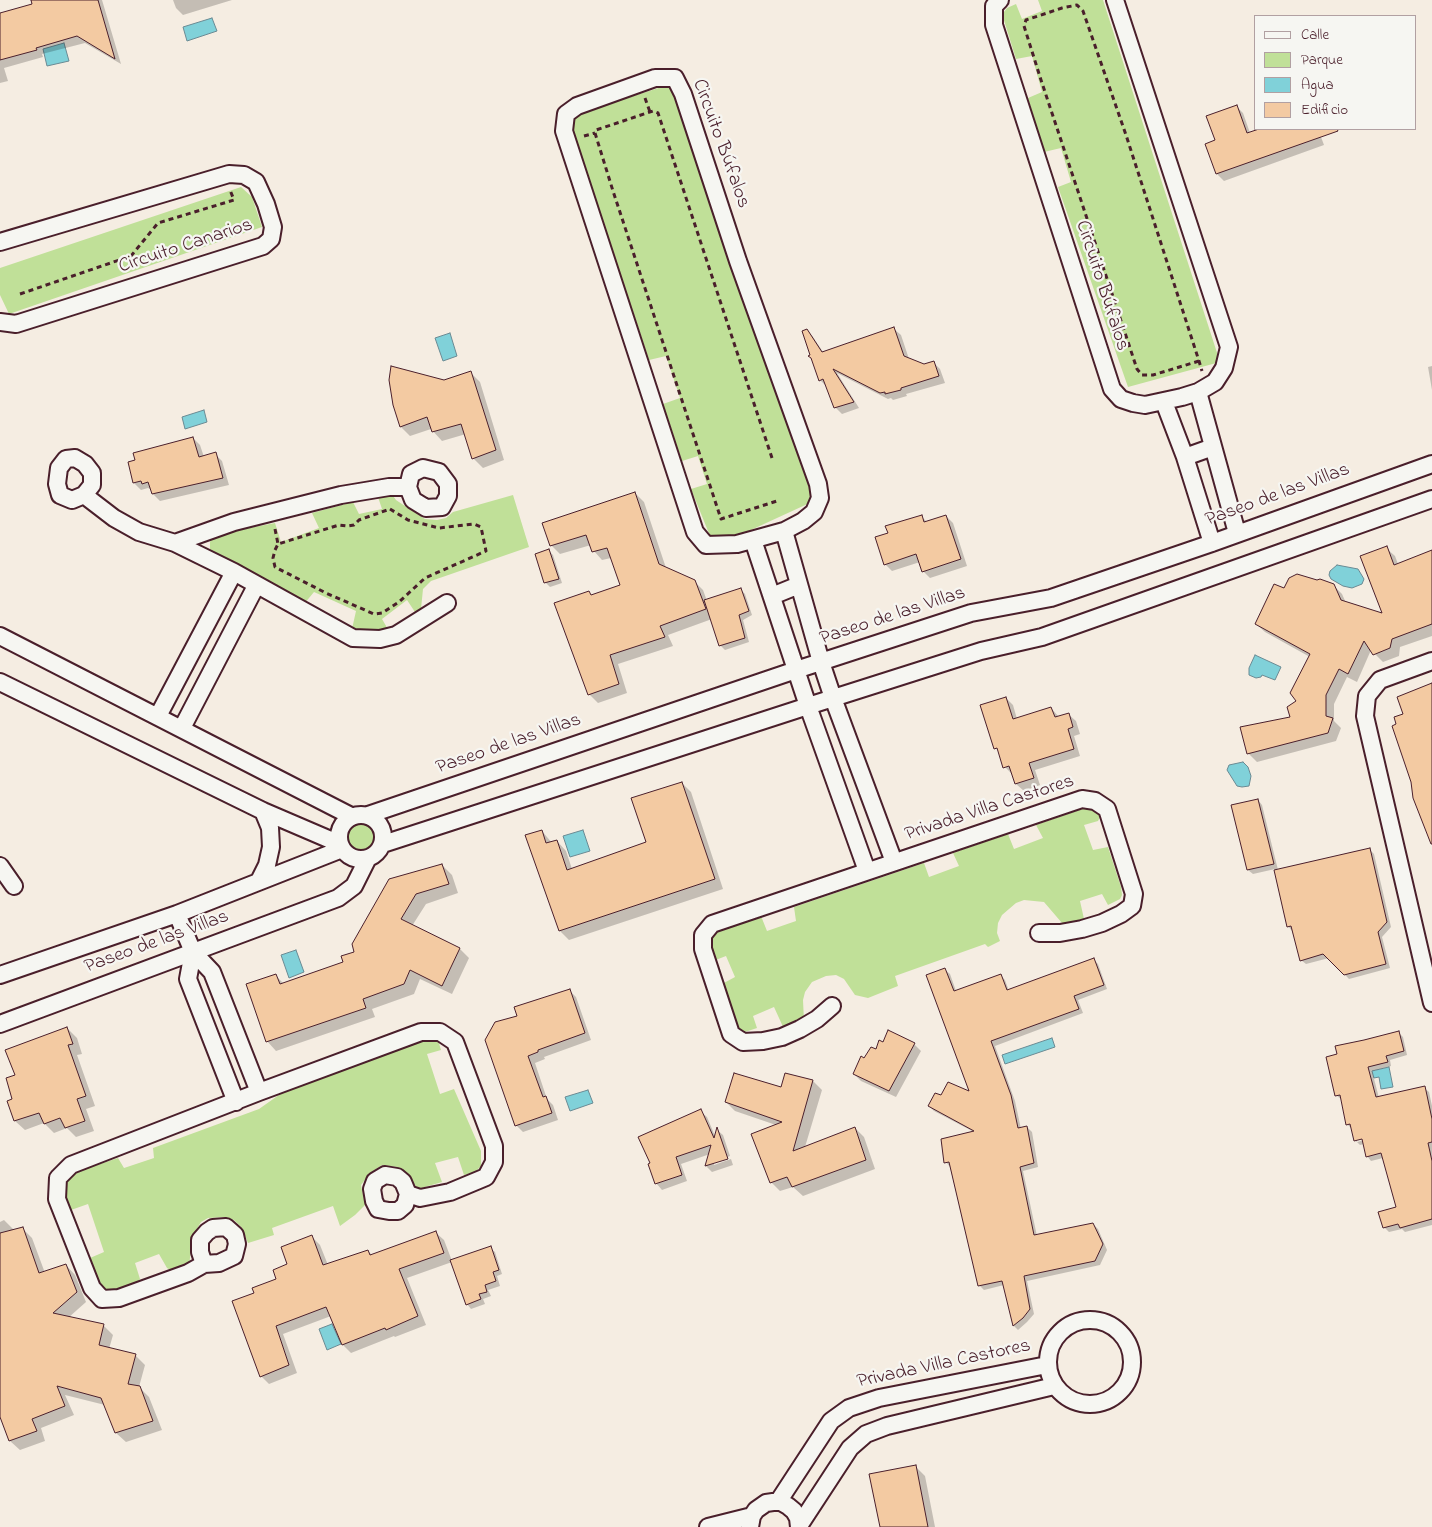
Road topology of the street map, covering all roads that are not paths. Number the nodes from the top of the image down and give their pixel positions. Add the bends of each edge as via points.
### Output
1 (1000, 0) edge
2 (1115, 0) edge
3 (0, 242) edge
4 (0, 322) edge
5 (1202, 389) junction
6 (1164, 402) junction
7 (1213, 447) junction
8 (1185, 456) junction
9 (1432, 464) edge
10 (408, 488) dead end
11 (84, 495) dead end
12 (1432, 499) edge
13 (784, 530) junction
14 (1237, 533) junction
15 (753, 540) junction
16 (175, 543) junction
17 (1212, 543) junction
18 (234, 572) junction
19 (799, 585) junction
20 (256, 586) junction
21 (772, 596) junction
22 (447, 603) dead end
23 (201, 633) junction
24 (0, 636) edge
25 (225, 645) junction
26 (1432, 660) edge
27 (821, 662) junction
28 (796, 670) junction
29 (0, 682) edge
30 (832, 698) junction
31 (808, 706) junction
32 (158, 716) junction
33 (182, 728) junction
34 (263, 811) junction
35 (368, 815) junction
36 (351, 816) junction
37 (382, 844) junction
38 (341, 847) junction
39 (368, 858) junction
40 (894, 862) junction
41 (0, 866) edge
42 (867, 871) junction
43 (259, 881) junction
44 (14, 886) dead end
45 (177, 914) junction
46 (1039, 933) dead end
47 (193, 952) junction
48 (0, 975) edge
49 (1432, 1003) edge
50 (832, 1006) dead end
51 (0, 1024) edge
52 (232, 1024) junction
53 (210, 1034) junction
54 (259, 1092) junction
55 (236, 1102) junction
56 (408, 1194) dead end
57 (204, 1264) dead end
58 (1047, 1365) junction
59 (1054, 1386) junction
60 (778, 1502) junction
61 (751, 1522) edge
62 (799, 1526) edge
63 (708, 1527) edge

1 - 6 street, Circuito Búfalos via 994,6 994,25 1112,389 1121,399 1133,403
2 - 5 street, Circuito Búfalos via 1229,347 1224,368 1215,382
3 - 4 street, Circuito Canarios via 225,175 244,174 256,182 273,227 271,239 263,246 16,324
5 - 6 street, Circuito Búfalos
5 - 7 street
6 - 8 street
7 - 8 street
7 - 14 street
8 - 17 street
9 - 14 street, Paseo de las Villas
10 - 16 street via 389,487 341,495 234,522
11 - 16 street via 139,532
12 - 30 street via 1042,637 982,651
13 - 15 street, Circuito Búfalos
13 - 15 street, Circuito Búfalos via 814,512 820,498 818,484 738,261 683,94 675,78 655,78 578,106 566,114 564,132 696,532 706,544 737,544
13 - 19 street, Privada Villa Castores
14 - 17 street, Paseo de las Villas
15 - 21 street
16 - 18 street
17 - 27 street, Paseo de las Villas via 1051,598 971,613
18 - 20 street
18 - 23 street
19 - 21 street
19 - 27 street, Privada Villa Castores
20 - 22 street via 353,638 396,636
20 - 25 street
21 - 28 street
23 - 25 street
23 - 32 street
24 - 32 street
25 - 33 street
26 - 49 street via 1380,680 1367,696 1365,716
27 - 28 street, Paseo de las Villas
27 - 30 street, Privada Villa Castores
28 - 31 street
28 - 35 street, Paseo de las Villas
29 - 34 street
30 - 31 street
30 - 40 street, Privada Villa Castores
31 - 37 street
31 - 42 street
32 - 33 street
33 - 36 street
34 - 38 street
34 - 43 street via 270,828 271,847
35 - 36 street
35 - 37 street via 382,827
36 - 38 street via 339,831
37 - 39 street
38 - 39 street via 354,858
38 - 43 street, Paseo de las Villas
39 - 47 street, Paseo de las Villas via 354,886 338,898
40 - 42 street, Privada Villa Castores
40 - 46 street, Privada Villa Castores via 1082,799 1095,801 1107,809 1134,894 1132,906 1122,914 1082,929
41 - 44 street
42 - 50 street, Privada Villa Castores via 712,924 703,935 703,949 731,1034 743,1042 762,1041 791,1033 817,1019
43 - 45 street, Paseo de las Villas
45 - 47 street
45 - 48 street, Paseo de las Villas
47 - 51 street, Paseo de las Villas
47 - 52 street via 212,972
47 - 53 street via 188,979
52 - 53 street
52 - 54 street
53 - 55 street
54 - 55 street
54 - 56 street via 421,1032 440,1032 454,1042 494,1146 494,1162 486,1177 450,1192 420,1198
55 - 57 street via 71,1165 58,1178 57,1199 92,1288 102,1299 119,1298
58 - 59 street, Privada Villa Castores
58 - 59 street, Privada Villa Castores via 1054,1339 1075,1322 1088,1320 1108,1324 1124,1337 1130,1348 1130,1375 1124,1387 1102,1403 1076,1402
58 - 60 street, Privada Villa Castores via 879,1398 849,1408 831,1421
59 - 62 street via 887,1426 866,1434 850,1448
60 - 61 street via 766,1503 756,1510
60 - 62 street via 794,1511
61 - 63 street

